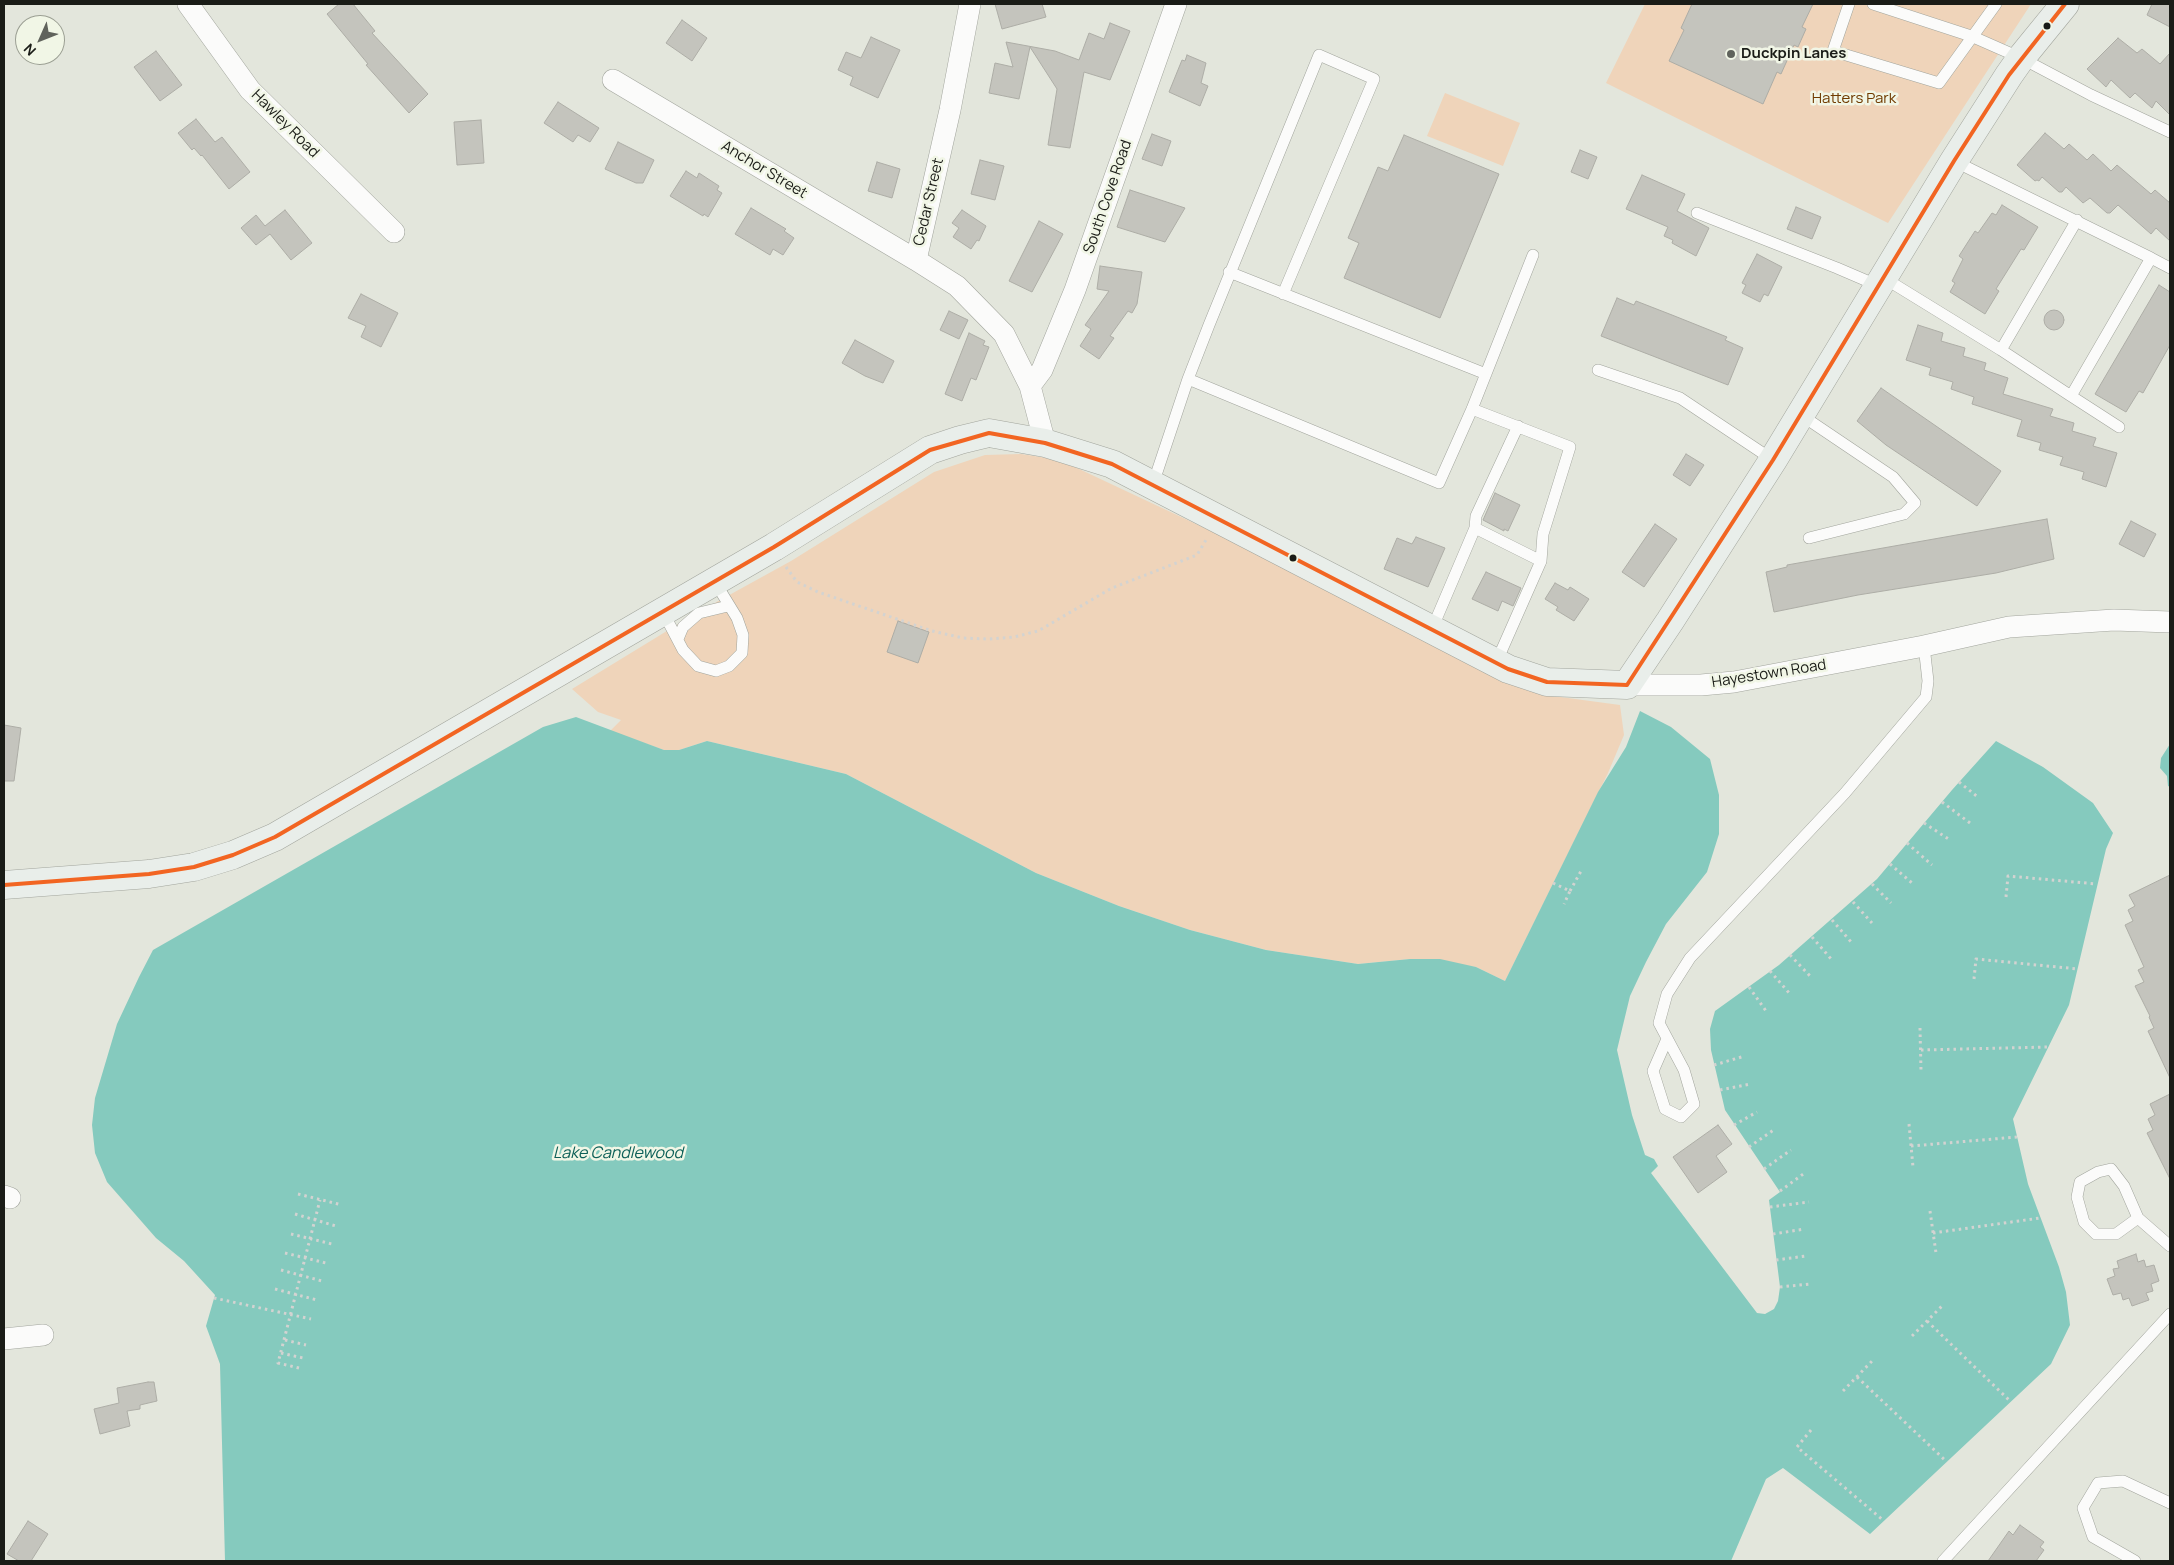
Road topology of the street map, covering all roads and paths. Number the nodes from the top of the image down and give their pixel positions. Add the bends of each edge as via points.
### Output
1 (188, 4) edge
2 (970, 4) edge
3 (1176, 4) edge
4 (1849, 4) edge
5 (1874, 4) edge
6 (1996, 4) edge
7 (2065, 4) edge
8 (1971, 36) junction
9 (2021, 58) junction
10 (613, 80) dead end
11 (2170, 132) edge
12 (1954, 161) junction
13 (1697, 213) dead end
14 (2077, 220) junction
15 (394, 232) dead end
16 (1533, 256) dead end
17 (2151, 258) junction
18 (916, 260) junction
19 (2170, 268) edge
20 (1229, 272) junction
21 (1881, 282) junction
22 (1284, 294) junction
23 (2001, 350) junction
24 (1598, 370) dead end
25 (1486, 374) junction
26 (1188, 379) junction
27 (1030, 386) junction
28 (2071, 396) junction
29 (1472, 409) junction
30 (1801, 414) junction
31 (1518, 426) junction
32 (2119, 427) dead end
33 (1045, 442) junction
34 (1773, 460) junction
35 (1154, 484) junction
36 (1218, 518) junction
37 (1475, 528) junction
38 (1809, 538) dead end
39 (774, 547) junction
40 (1541, 561) junction
41 (715, 582) junction
42 (728, 606) junction
43 (663, 612) junction
44 (2170, 622) edge
45 (1432, 629) junction
46 (678, 638) junction
47 (1924, 646) junction
48 (1496, 663) junction
49 (1627, 685) junction
50 (1959, 782) dead end
51 (1979, 798) dead end
52 (1942, 802) dead end
53 (1924, 823) dead end
54 (1970, 823) dead end
55 (1950, 840) dead end
56 (1907, 843) dead end
57 (1890, 864) dead end
58 (1932, 865) dead end
59 (1581, 871) dead end
60 (1553, 883) dead end
61 (1912, 883) dead end
62 (1872, 884) dead end
63 (2097, 884) dead end
64 (4, 885) edge
65 (1570, 892) junction
66 (2006, 897) dead end
67 (1853, 902) dead end
68 (1890, 903) dead end
69 (1564, 904) dead end
70 (1832, 920) dead end
71 (1872, 923) dead end
72 (1812, 937) dead end
73 (1852, 943) dead end
74 (1790, 955) dead end
75 (1832, 960) dead end
76 (2078, 969) dead end
77 (1770, 971) dead end
78 (1811, 978) dead end
79 (1974, 980) dead end
80 (1749, 987) dead end
81 (1790, 994) dead end
82 (1766, 1011) dead end
83 (1920, 1028) dead end
84 (1667, 1039) junction
85 (2048, 1047) dead end
86 (1921, 1050) junction
87 (1745, 1056) dead end
88 (1714, 1065) dead end
89 (1921, 1071) dead end
90 (1751, 1084) dead end
91 (1720, 1090) dead end
92 (1757, 1112) dead end
93 (1909, 1124) dead end
94 (1734, 1125) dead end
95 (1774, 1129) dead end
96 (2017, 1137) dead end
97 (1749, 1146) dead end
98 (1911, 1146) junction
99 (1791, 1150) dead end
100 (1913, 1167) dead end
101 (1764, 1169) dead end
102 (1806, 1172) dead end
103 (1780, 1191) dead end
104 (298, 1194) dead end
105 (320, 1200) junction
106 (1810, 1202) dead end
107 (342, 1205) dead end
108 (1770, 1207) dead end
109 (1930, 1211) dead end
110 (295, 1214) dead end
111 (2040, 1218) dead end
112 (2138, 1218) junction
113 (315, 1220) junction
114 (336, 1226) dead end
115 (1805, 1229) dead end
116 (1933, 1233) junction
117 (291, 1234) dead end
118 (1773, 1234) dead end
119 (310, 1239) junction
120 (332, 1244) dead end
121 (2170, 1246) edge
122 (285, 1253) dead end
123 (1936, 1253) dead end
124 (1806, 1256) dead end
125 (305, 1258) junction
126 (1776, 1260) dead end
127 (326, 1263) dead end
128 (281, 1270) dead end
129 (301, 1277) junction
130 (322, 1281) dead end
131 (1810, 1284) dead end
132 (1780, 1287) dead end
133 (275, 1289) dead end
134 (296, 1295) junction
135 (214, 1298) dead end
136 (317, 1300) dead end
137 (1942, 1306) dead end
138 (2170, 1314) edge
139 (291, 1315) junction
140 (311, 1319) dead end
141 (1927, 1321) junction
142 (43, 1335) dead end
143 (1912, 1336) dead end
144 (4, 1339) edge
145 (284, 1340) junction
146 (306, 1345) dead end
147 (281, 1353) junction
148 (303, 1358) dead end
149 (1873, 1360) dead end
150 (299, 1368) dead end
151 (1857, 1377) junction
152 (1843, 1391) dead end
153 (2011, 1402) dead end
154 (1811, 1430) dead end
155 (1947, 1462) dead end
156 (2170, 1503) edge
157 (1884, 1521) dead end
158 (1943, 1561) edge
159 (2135, 1561) edge

1 - 15 street, Hawley Road via 250,90
2 - 18 street, Cedar Street
3 - 27 street, South Cove Road via 1075,290 1042,370
4 - 8 lane via 1833,51 1940,83
5 - 8 lane
6 - 8 lane
7 - 9 street
8 - 9 lane
9 - 11 lane
9 - 12 street
10 - 18 street, Anchor Street
12 - 14 lane
12 - 21 street
13 - 21 lane
14 - 17 lane
14 - 23 lane
16 - 25 lane
17 - 19 lane
17 - 28 lane
18 - 27 street, Cedar Street via 957,286 1004,334
20 - 22 lane
20 - 22 lane via 1319,55 1374,79
20 - 26 lane
21 - 23 lane
21 - 30 street
22 - 25 lane
23 - 28 lane
24 - 34 lane via 1680,398
25 - 29 lane
26 - 29 lane via 1439,483
26 - 35 lane
27 - 33 street, Cedar Street
28 - 32 lane
29 - 31 lane
30 - 34 street
30 - 38 lane via 1893,477 1915,503 1904,514
31 - 37 lane via 1476,516
31 - 40 lane via 1570,447 1543,534
33 - 35 street, Hayestown Road via 1112,464
33 - 39 street, Hayestown Road via 989,433 930,450
34 - 49 street
35 - 36 street, Hayestown Road
36 - 39 path via 1197,555 1112,588 1038,631 989,639 963,638 932,631 818,592 797,582
36 - 45 street, Hayestown Road
37 - 40 lane
37 - 45 lane
39 - 41 street, Hayestown Road
40 - 48 lane
41 - 42 lane
41 - 43 street, Hayestown Road
42 - 46 lane via 700,613 683,627
42 - 46 lane via 744,635 742,653 729,666 716,670 698,666 683,650
43 - 46 lane
43 - 64 street, Hayestown Road via 275,837 233,855 194,867 149,874
44 - 47 street, Hayestown Road via 2114,620 2009,627
45 - 48 street, Hayestown Road
47 - 49 street, Hayestown Road via 1734,682
47 - 84 lane via 1928,681 1926,697 1845,793 1690,958 1668,994 1658,1023
48 - 49 street, Hayestown Road via 1547,682
50 - 51 path
52 - 54 path
53 - 55 path
56 - 58 path
57 - 61 path
59 - 65 path
60 - 65 path
62 - 68 path
63 - 66 path via 2008,876
65 - 69 path
67 - 71 path
70 - 73 path
72 - 75 path
74 - 78 path
76 - 79 path via 1976,959
77 - 81 path
80 - 82 path
83 - 86 path
84 - 84 lane via 1684,1070 1694,1104 1681,1117 1665,1109 1653,1071
85 - 86 path
86 - 89 path
87 - 88 path
90 - 91 path
92 - 94 path
93 - 98 path
95 - 97 path
96 - 98 path
98 - 100 path
99 - 101 path
102 - 103 path
104 - 105 path
105 - 107 path
105 - 113 path
106 - 108 path
109 - 116 path
110 - 113 path
111 - 116 path
112 - 112 lane via 2124,1186 2111,1169 2080,1182 2077,1197 2084,1222 2096,1234 2116,1234
112 - 121 lane
113 - 114 path
113 - 119 path
115 - 118 path
116 - 123 path
117 - 119 path
119 - 120 path
119 - 125 path
122 - 125 path
124 - 126 path
125 - 127 path
125 - 129 path
128 - 129 path
129 - 130 path
129 - 134 path
131 - 132 path
133 - 134 path
134 - 136 path
134 - 139 path
135 - 139 path
137 - 141 path
138 - 158 lane
139 - 140 path
139 - 145 path
141 - 143 path
141 - 153 path
142 - 144 street
145 - 146 path
145 - 147 path
147 - 148 path
147 - 150 path via 278,1363
149 - 151 path
151 - 152 path
151 - 155 path
154 - 157 path via 1796,1447
156 - 159 lane via 2123,1481 2098,1483 2083,1508 2093,1537

